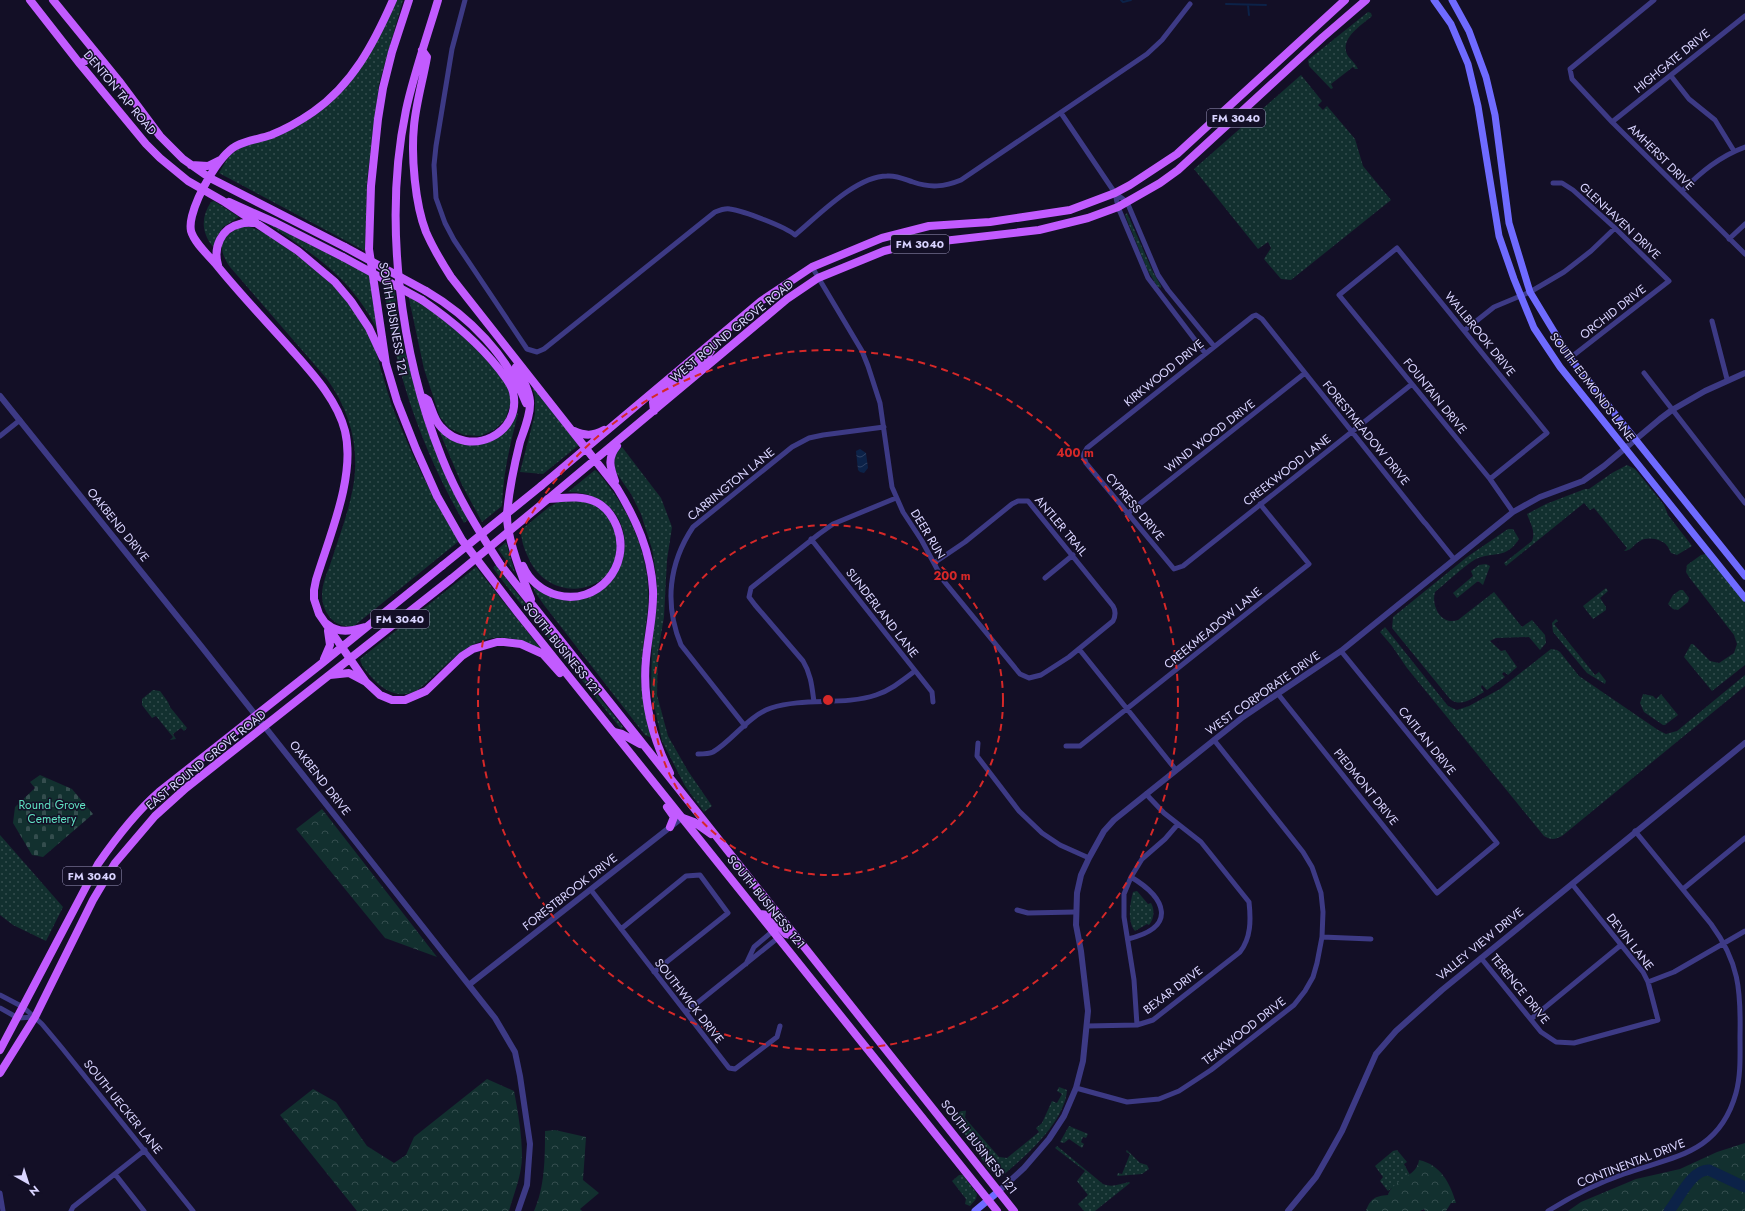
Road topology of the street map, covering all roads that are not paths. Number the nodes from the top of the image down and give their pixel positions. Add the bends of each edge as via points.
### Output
1 (30, 0) edge
2 (53, 0) edge
3 (392, 0) edge
4 (409, 0) edge
5 (438, 0) edge
6 (465, 0) edge
7 (1345, 0) edge
8 (1366, 0) edge
9 (1434, 0) edge
10 (1452, 0) edge
11 (1654, 0) edge
12 (1190, 4) dead end
13 (1745, 16) edge
14 (422, 50) junction
15 (97, 54) junction
16 (1480, 60) junction
17 (80, 64) junction
18 (1468, 64) junction
19 (1671, 76) junction
20 (1060, 113) junction
21 (1612, 122) junction
22 (1745, 147) edge
23 (1734, 151) junction
24 (220, 160) junction
25 (190, 165) junction
26 (1501, 168) junction
27 (1488, 169) junction
28 (210, 178) junction
29 (190, 182) junction
30 (1553, 183) dead end
31 (203, 189) junction
32 (1682, 191) junction
33 (1115, 193) junction
34 (223, 201) junction
35 (1127, 202) junction
36 (1118, 207) junction
37 (193, 212) junction
38 (256, 223) junction
39 (1745, 224) edge
40 (1615, 228) junction
41 (1729, 239) junction
42 (1397, 248) joint
43 (1745, 254) edge
44 (812, 267) junction
45 (219, 268) junction
46 (818, 278) junction
47 (1669, 281) joint
48 (1530, 292) junction
49 (1521, 296) junction
50 (483, 319) junction
51 (1262, 319) joint
52 (1712, 321) dead end
53 (1465, 330) junction
54 (719, 337) junction
55 (1214, 346) junction
56 (1205, 353) junction
57 (1570, 358) junction
58 (386, 364) junction
59 (1305, 373) junction
60 (1644, 373) dead end
61 (1745, 373) edge
62 (1727, 379) junction
63 (1412, 384) junction
64 (0, 396) edge
65 (421, 396) junction
66 (654, 410) junction
67 (1672, 410) junction
68 (528, 412) junction
69 (20, 420) junction
70 (618, 422) junction
71 (884, 427) junction
72 (571, 429) junction
73 (1352, 432) junction
74 (628, 433) junction
75 (0, 436) edge
76 (1635, 440) junction
77 (586, 448) junction
78 (1624, 449) junction
79 (1084, 455) joint
80 (596, 460) junction
81 (1490, 479) junction
82 (617, 488) junction
83 (896, 498) junction
84 (548, 499) junction
85 (1745, 503) edge
86 (1260, 504) junction
87 (1513, 512) junction
88 (1127, 514) junction
89 (510, 536) junction
90 (1713, 536) junction
91 (811, 539) junction
92 (1702, 544) junction
93 (1073, 555) junction
94 (1454, 559) junction
95 (934, 563) junction
96 (442, 566) joint
97 (1174, 569) joint
98 (1745, 576) edge
99 (1045, 578) dead end
100 (451, 579) joint
101 (1745, 598) edge
102 (535, 608) junction
103 (375, 621) junction
104 (325, 623) junction
105 (342, 648) junction
106 (1079, 649) junction
107 (1341, 651) junction
108 (349, 659) junction
109 (321, 664) junction
110 (916, 671) junction
111 (329, 675) junction
112 (366, 682) junction
113 (1278, 694) junction
114 (814, 702) junction
115 (933, 702) dead end
116 (1127, 709) junction
117 (257, 716) junction
118 (265, 726) junction
119 (745, 726) junction
120 (614, 732) junction
121 (1214, 740) junction
122 (978, 743) dead end
123 (1745, 743) edge
124 (643, 746) junction
125 (1066, 746) dead end
126 (698, 754) dead end
127 (1176, 770) junction
128 (1146, 794) junction
129 (664, 795) junction
130 (683, 795) junction
131 (683, 817) junction
132 (1178, 824) junction
133 (670, 827) junction
134 (1635, 831) junction
135 (717, 837) junction
136 (1745, 838) edge
137 (1089, 858) junction
138 (1131, 877) junction
139 (1572, 884) junction
140 (1682, 889) junction
141 (590, 890) junction
142 (1437, 893) joint
143 (1018, 910) dead end
144 (1075, 912) junction
145 (760, 914) junction
146 (621, 929) junction
147 (1745, 931) edge
148 (793, 933) junction
149 (776, 934) junction
150 (1322, 937) junction
151 (1370, 939) dead end
152 (1128, 940) junction
153 (1724, 944) junction
154 (1621, 945) junction
155 (1481, 958) junction
156 (746, 965) junction
157 (654, 972) junction
158 (1648, 982) junction
159 (470, 984) junction
160 (0, 995) edge
161 (23, 1007) junction
162 (0, 1008) edge
163 (686, 1012) junction
164 (35, 1017) junction
165 (18, 1018) junction
166 (1531, 1019) junction
167 (1658, 1020) joint
168 (1137, 1025) junction
169 (780, 1026) dead end
170 (1087, 1026) junction
171 (0, 1050) edge
172 (898, 1065) junction
173 (0, 1073) edge
174 (887, 1074) junction
175 (1076, 1088) junction
176 (145, 1150) junction
177 (115, 1174) junction
178 (999, 1191) junction
179 (0, 1193) edge
180 (988, 1199) junction
181 (3, 1211) edge
182 (71, 1211) edge
183 (144, 1211) edge
184 (193, 1211) edge
185 (518, 1211) edge
186 (975, 1211) edge
187 (997, 1211) edge
188 (1014, 1211) edge
189 (1288, 1211) edge
190 (1548, 1211) edge

1 - 17 main road, DENTON TAP ROAD
2 - 15 main road, DENTON TAP ROAD
3 - 24 main road via 365,57 337,92 291,126 237,145
4 - 58 main road, SOUTH BUSINESS 121 via 380,101 371,186 370,249
5 - 14 main road, SOUTH BUSINESS 121
6 - 20 street via 451,55 435,150 436,198 454,240 528,349 534,352 544,349 715,212 725,209 738,211 784,228 795,235 862,182 892,176 926,186 951,184
7 - 33 main road, WEST ROUND GROVE ROAD / FM 3040 via 1177,154
8 - 35 main road, WEST ROUND GROVE ROAD / FM 3040 via 1178,170
9 - 18 main road, SOUTH EDMONDS LANE via 1451,24
10 - 16 main road, SOUTH EDMONDS LANE via 1469,31
11 - 21 street, AMHERST DRIVE via 1570,69 1572,79
12 - 20 street via 1162,40 1147,54
13 - 19 street, HIGHGATE DRIVE
14 - 50 main road via 427,57 414,126 413,165 419,206 436,252 451,277
14 - 65 main road, SOUTH BUSINESS 121 via 406,111 396,188 400,292 406,333
15 - 17 main road
15 - 25 main road, DENTON TAP ROAD via 160,136
16 - 18 main road
16 - 26 main road, SOUTH EDMONDS LANE via 1495,116
17 - 29 main road, DENTON TAP ROAD via 146,144
18 - 27 main road, SOUTH EDMONDS LANE
19 - 21 street, HIGHGATE DRIVE
19 - 23 street via 1689,99 1716,120
20 - 33 street
21 - 32 street, AMHERST DRIVE
22 - 23 street
23 - 32 street via 1712,164
24 - 25 main road via 208,166
24 - 28 main road
25 - 28 main road, DENTON TAP ROAD
26 - 27 main road
26 - 48 main road, SOUTH EDMONDS LANE via 1510,229
27 - 49 main road, SOUTH EDMONDS LANE via 1498,236
28 - 31 main road
28 - 68 main road, DENTON TAP ROAD, bridge via 345,247 456,310 492,348 515,378
29 - 31 main road, DENTON TAP ROAD
29 - 37 main road via 194,196
30 - 40 street, GLENHAVEN DRIVE via 1562,183 1573,190
31 - 34 main road, DENTON TAP ROAD
31 - 37 main road
32 - 41 street, AMHERST DRIVE
33 - 35 street
33 - 36 street
33 - 44 main road, WEST ROUND GROVE ROAD / FM 3040 via 1064,212 990,222 929,226 882,238
34 - 38 main road
34 - 65 main road, bridge via 235,204 343,257 422,300 451,320 487,354 509,381 514,401 511,416 505,426 493,438 475,442 447,433 438,423 428,400
35 - 36 main road, WEST ROUND GROVE ROAD / FM 3040
35 - 55 street via 1158,275
36 - 46 main road, WEST ROUND GROVE ROAD / FM 3040 via 1088,218 1038,230 884,251
36 - 56 street via 1148,278
37 - 45 main road via 190,229 193,236
38 - 45 main road via 240,224 227,230 216,247
38 - 58 main road via 298,251 335,282 352,301 369,328
39 - 41 street
40 - 47 street, GLENHAVEN DRIVE
40 - 48 street via 1564,272
41 - 43 street, AMHERST DRIVE
42 - 53 street, WALLBROOK DRIVE
42 - 63 street, FOUNTAIN DRIVE via 1339,295
44 - 46 street, DEER RUN
44 - 54 main road, WEST ROUND GROVE ROAD / FM 3040 via 761,301
45 - 104 main road via 319,382 345,431 345,483 314,590 316,607
46 - 66 main road, WEST ROUND GROVE ROAD / FM 3040 via 787,299
46 - 71 street, DEER RUN via 862,351 880,403
47 - 57 street, ORCHID DRIVE
48 - 49 street
48 - 57 main road, SOUTH EDMONDS LANE
49 - 53 street via 1494,307
49 - 78 main road, SOUTH EDMONDS LANE via 1534,328 1550,353
50 - 68 main road via 485,328 508,356 526,387 530,401
50 - 72 main road
51 - 55 street, KIRKWOOD DRIVE via 1253,316
51 - 59 street, FORESTMEADOW DRIVE
52 - 62 street
53 - 81 street, WALLBROOK DRIVE via 1547,433
54 - 66 main road via 707,357 653,402
54 - 70 main road, WEST ROUND GROVE ROAD / FM 3040
55 - 56 street, KIRKWOOD DRIVE
56 - 79 street, KIRKWOOD DRIVE via 1087,448
57 - 76 main road, SOUTH EDMONDS LANE
58 - 120 main road, SOUTH BUSINESS 121 via 397,401 428,479 462,540
59 - 73 street, FORESTMEADOW DRIVE
59 - 88 street, WIND WOOD DRIVE
60 - 67 street
61 - 62 street, WEST CORPORATE DRIVE
62 - 67 street, WEST CORPORATE DRIVE
63 - 73 street, CREEKWOOD LANE
63 - 81 street, FOUNTAIN DRIVE
64 - 69 street, OAKBEND DRIVE
65 - 102 main road, SOUTH BUSINESS 121 via 442,457 467,509 500,564
66 - 74 main road, WEST ROUND GROVE ROAD / FM 3040
67 - 76 street, WEST CORPORATE DRIVE
67 - 85 street
68 - 89 main road via 513,472 507,515
69 - 75 street
69 - 117 street, OAKBEND DRIVE
70 - 72 main road via 589,436
70 - 77 main road, WEST ROUND GROVE ROAD / FM 3040
71 - 83 street, DEER RUN via 888,468
71 - 119 street, CARRINGTON LANE via 809,438 792,447 693,527 683,541 673,568 671,613 674,630 681,645
72 - 77 main road
73 - 86 street, CREEKWOOD LANE
73 - 94 street, FORESTMEADOW DRIVE
74 - 80 main road, WEST ROUND GROVE ROAD / FM 3040
74 - 82 main road via 610,458 609,466
76 - 78 street, WEST CORPORATE DRIVE
76 - 90 main road, SOUTH EDMONDS LANE
77 - 80 main road
77 - 96 main road, WEST ROUND GROVE ROAD / FM 3040, bridge
78 - 87 street, WEST CORPORATE DRIVE via 1583,481 1540,497
78 - 92 main road, SOUTH EDMONDS LANE
79 - 88 street, CYPRESS DRIVE via 1086,463
80 - 82 main road
80 - 84 main road, WEST ROUND GROVE ROAD / FM 3040
81 - 87 street, FOUNTAIN DRIVE
82 - 130 main road via 646,546 652,584 653,601 645,685 652,732
83 - 91 street via 833,524
83 - 95 street, DEER RUN
84 - 89 main road via 589,500 605,508 615,521 622,545 617,567 606,582 597,590 578,596 551,593 529,577
84 - 100 main road, WEST ROUND GROVE ROAD / FM 3040, bridge
86 - 97 street, CREEKWOOD LANE via 1183,566
86 - 116 street, CREEKMEADOW LANE via 1308,564
87 - 94 street, WEST CORPORATE DRIVE
88 - 97 street, CYPRESS DRIVE
89 - 102 main road
90 - 92 main road
90 - 98 main road, SOUTH EDMONDS LANE
91 - 110 street, SUNDERLAND LANE
91 - 114 street via 751,588 749,597 803,661 811,677
92 - 101 main road, SOUTH EDMONDS LANE
93 - 95 street, ANTLER TRAIL via 1033,505 1023,500 1012,504
93 - 99 street
93 - 106 street, ANTLER TRAIL via 1113,606 1116,614 1113,621
94 - 107 street, WEST CORPORATE DRIVE
95 - 106 street, DEER RUN via 943,580 1025,678 1041,675
96 - 103 main road, EAST ROUND GROVE ROAD / FM 3040
100 - 108 main road, EAST ROUND GROVE ROAD / FM 3040
102 - 124 main road, SOUTH BUSINESS 121
103 - 104 main road via 353,631 333,629
103 - 105 main road, EAST ROUND GROVE ROAD / FM 3040
104 - 105 main road
104 - 109 main road via 331,639 328,654
105 - 108 main road
105 - 109 main road, EAST ROUND GROVE ROAD / FM 3040
106 - 116 street
107 - 113 street, WEST CORPORATE DRIVE
107 - 142 street, CAITLAN DRIVE via 1497,843
108 - 111 main road, EAST ROUND GROVE ROAD / FM 3040
108 - 112 main road
109 - 117 main road, EAST ROUND GROVE ROAD / FM 3040
110 - 114 street via 876,695
110 - 115 street, SUNDERLAND LANE via 932,692
111 - 112 main road via 349,673
111 - 118 main road, EAST ROUND GROVE ROAD / FM 3040
112 - 120 main road via 380,695 392,700 405,700 426,691 462,656 473,649 497,642 521,644 543,654 583,702
113 - 121 street, WEST CORPORATE DRIVE
113 - 142 street, PIEDMONT DRIVE
114 - 119 street via 770,708
116 - 125 street, CREEKMEADOW LANE via 1080,746
116 - 127 street
117 - 118 street, OAKBEND DRIVE
117 - 161 main road, EAST ROUND GROVE ROAD / FM 3040 via 154,797 114,842 80,896
118 - 159 street, OAKBEND DRIVE
118 - 164 main road, EAST ROUND GROVE ROAD / FM 3040 via 164,807 129,845 100,888
119 - 126 street via 712,753
120 - 124 main road
120 - 129 main road, SOUTH BUSINESS 121
121 - 127 street, WEST CORPORATE DRIVE
121 - 150 street, TEAKWOOD DRIVE via 1312,867 1321,893
122 - 137 street via 977,756 1020,811 1042,833 1060,845
123 - 134 street, VALLEY VIEW DRIVE
124 - 130 main road, SOUTH BUSINESS 121
127 - 128 street, WEST CORPORATE DRIVE
128 - 132 street, BEXAR DRIVE
128 - 137 street, WEST CORPORATE DRIVE via 1114,820 1097,842
129 - 131 main road, SOUTH BUSINESS 121
129 - 133 main road via 664,803 674,817
130 - 135 main road, SOUTH BUSINESS 121
131 - 133 street, FORESTBROOK DRIVE
131 - 135 main road
131 - 145 main road, SOUTH BUSINESS 121
132 - 138 street via 1142,859
132 - 168 street, BEXAR DRIVE via 1201,842 1249,902 1249,930 1246,944 1240,952 1153,1020
133 - 141 street, FORESTBROOK DRIVE
134 - 139 street, VALLEY VIEW DRIVE
134 - 140 street, CONTINENTAL DRIVE
135 - 148 main road, SOUTH BUSINESS 121
136 - 140 street
137 - 144 street, WEST CORPORATE DRIVE via 1077,893
138 - 152 street via 1124,894
138 - 152 street via 1146,886 1155,896 1160,904 1161,913 1159,922 1152,931
139 - 154 street, DEVIN LANE
139 - 155 street, VALLEY VIEW DRIVE
140 - 153 street, CONTINENTAL DRIVE
141 - 146 street, SOUTHWICK DRIVE
141 - 159 street, FORESTBROOK DRIVE
143 - 144 street via 1028,913
144 - 170 street, WEST CORPORATE DRIVE via 1086,990
145 - 148 main road via 769,914 786,934
145 - 149 main road, SOUTH BUSINESS 121
146 - 157 street, SOUTHWICK DRIVE
146 - 157 street via 686,876 700,875 728,913
147 - 153 street
148 - 172 main road, SOUTH BUSINESS 121
149 - 156 street
149 - 156 street via 754,947
149 - 174 main road, SOUTH BUSINESS 121
150 - 151 street
150 - 175 street, TEAKWOOD DRIVE via 1312,977 1294,1005 1179,1091 1159,1099 1127,1102
152 - 168 street
153 - 158 street via 1674,972
153 - 190 street, CONTINENTAL DRIVE via 1736,971 1741,1005 1739,1079 1725,1119 1710,1137 1688,1153 1611,1178
154 - 158 street, DEVIN LANE
154 - 166 street
155 - 166 street, TERENCE DRIVE
155 - 189 street, VALLEY VIEW DRIVE via 1410,1017 1384,1043 1367,1072 1342,1131 1328,1156 1316,1177
156 - 163 street
157 - 163 street, SOUTHWICK DRIVE
158 - 167 street, DEVIN LANE
159 - 185 street, OAKBEND DRIVE via 503,1029 515,1052 530,1144 526,1185
160 - 161 street, SOUTH UECKER LANE
161 - 164 street, SOUTH UECKER LANE
161 - 165 main road, EAST ROUND GROVE ROAD / FM 3040
162 - 165 street
163 - 169 street, SOUTHWICK DRIVE via 729,1068 735,1069 777,1037
164 - 165 street
164 - 173 main road, EAST ROUND GROVE ROAD / FM 3040
164 - 176 street, SOUTH UECKER LANE
165 - 171 main road, EAST ROUND GROVE ROAD / FM 3040
166 - 167 street, TERENCE DRIVE via 1548,1038 1565,1043
168 - 170 street, BEXAR DRIVE
170 - 175 street, WEST CORPORATE DRIVE via 1083,1061
172 - 174 main road
172 - 178 main road, SOUTH BUSINESS 121
174 - 180 main road, SOUTH BUSINESS 121
175 - 178 street, WEST CORPORATE DRIVE via 1064,1116 1049,1139 1024,1168
176 - 177 street
176 - 184 street, SOUTH UECKER LANE
177 - 182 street
177 - 183 street
178 - 180 main road
178 - 188 main road, SOUTH BUSINESS 121
179 - 181 street
180 - 186 main road
180 - 187 main road, SOUTH BUSINESS 121

